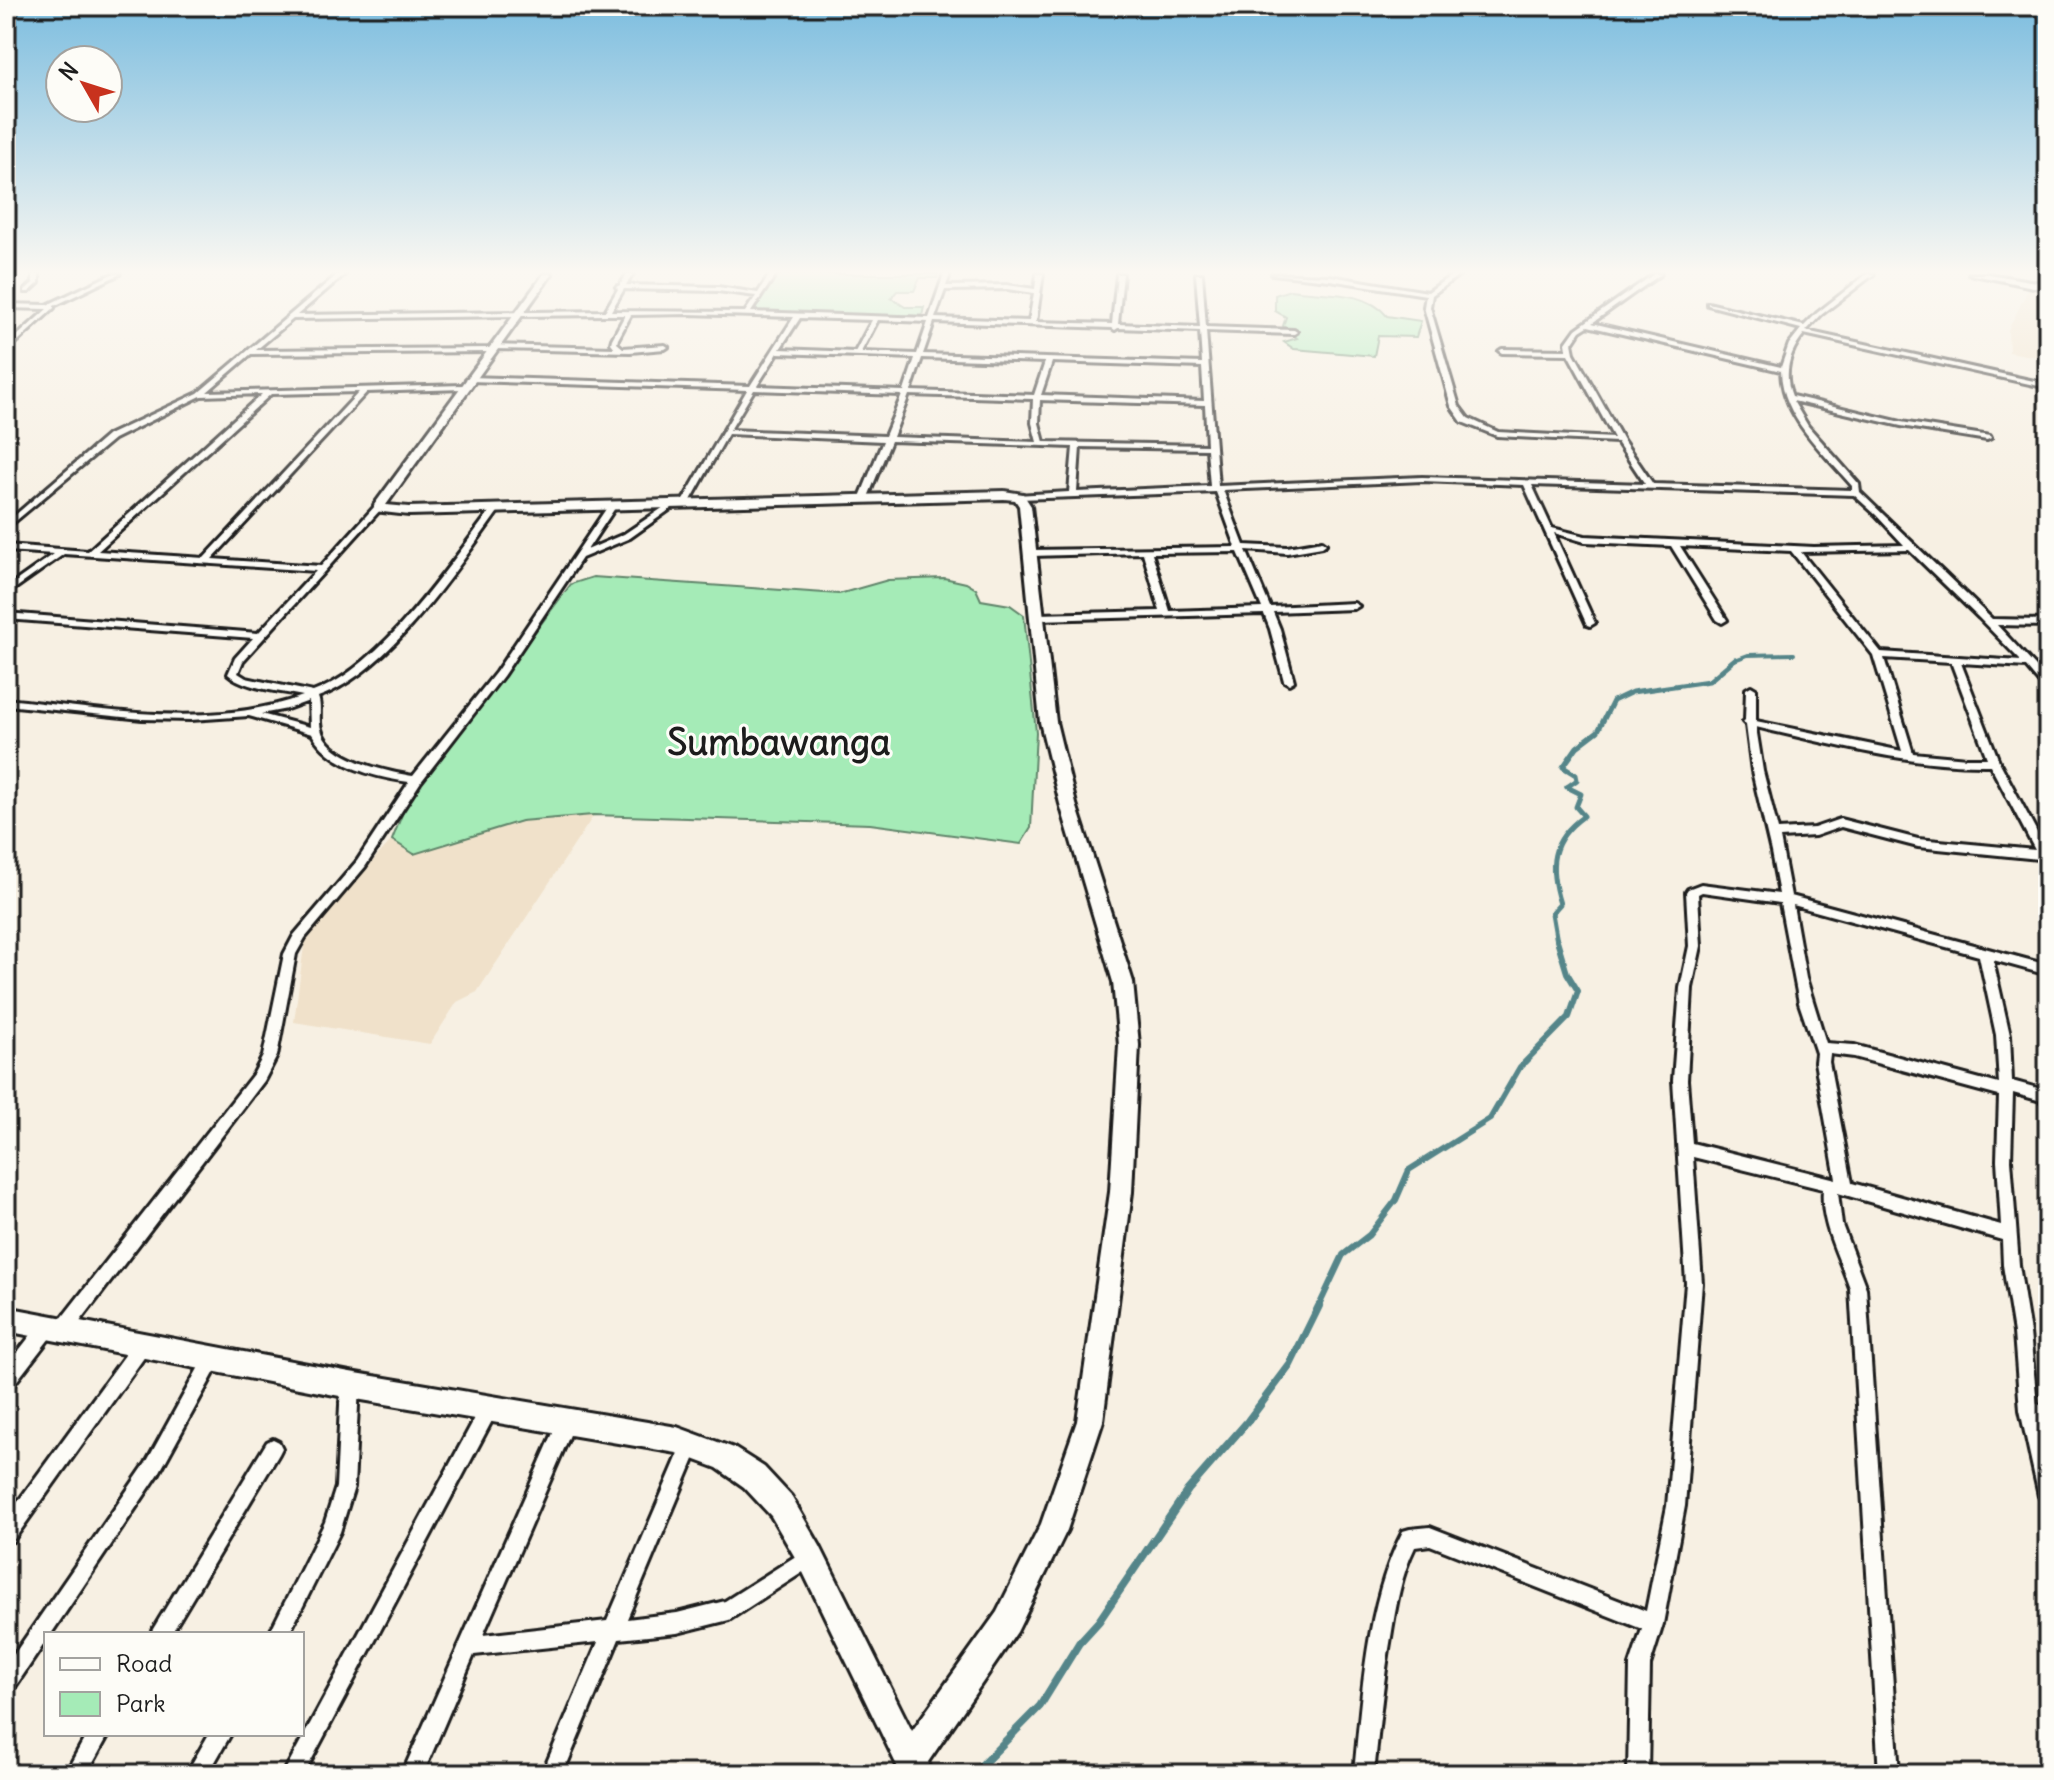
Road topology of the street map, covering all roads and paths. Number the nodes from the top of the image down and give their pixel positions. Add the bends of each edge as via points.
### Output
1 (246, 357) edge
2 (486, 357) edge
3 (771, 357) edge
4 (918, 357) edge
5 (920, 357) edge
6 (1205, 357) edge
7 (1440, 357) edge
8 (1574, 357) edge
9 (1730, 357) edge
10 (1785, 357) edge
11 (1921, 357) edge
12 (1049, 361) junction
13 (1206, 365) junction
14 (1781, 369) junction
15 (466, 383) junction
16 (2048, 386) edge
17 (753, 388) junction
18 (365, 390) junction
19 (269, 392) junction
20 (200, 394) junction
21 (906, 395) junction
22 (1787, 397) junction
23 (1038, 399) junction
24 (1207, 403) junction
25 (727, 432) junction
26 (889, 437) junction
27 (1987, 438) dead end
28 (1619, 440) junction
29 (1041, 444) junction
30 (1077, 444) junction
31 (1212, 447) junction
32 (1527, 482) junction
33 (1650, 486) junction
34 (1217, 490) junction
35 (1073, 493) junction
36 (1856, 493) junction
37 (864, 497) junction
38 (1019, 497) junction
39 (677, 502) junction
40 (613, 505) junction
41 (378, 508) junction
42 (496, 509) junction
43 (6, 527) edge
44 (1551, 530) junction
45 (1674, 543) junction
46 (1322, 544) dead end
47 (1910, 547) junction
48 (6, 548) edge
49 (1240, 548) junction
50 (1793, 548) junction
51 (63, 551) junction
52 (1147, 552) junction
53 (91, 553) junction
54 (1031, 553) junction
55 (582, 555) junction
56 (205, 562) junction
57 (323, 569) junction
58 (6, 592) edge
59 (1354, 606) dead end
60 (1266, 610) junction
61 (1166, 614) junction
62 (6, 616) edge
63 (1037, 617) junction
64 (1722, 620) dead end
65 (1991, 622) junction
66 (1590, 623) dead end
67 (2048, 623) edge
68 (259, 636) junction
69 (1878, 655) junction
70 (1955, 661) junction
71 (2030, 664) junction
72 (1289, 681) dead end
73 (2048, 686) edge
74 (1751, 689) dead end
75 (312, 695) junction
76 (6, 702) edge
77 (247, 713) junction
78 (1748, 722) junction
79 (316, 732) junction
80 (1908, 754) junction
81 (1994, 761) junction
82 (416, 780) junction
83 (1773, 834) junction
84 (2045, 860) edge
85 (1785, 899) junction
86 (1985, 953) junction
87 (2048, 970) edge
88 (1822, 1051) junction
89 (2006, 1088) junction
90 (2048, 1097) edge
91 (1684, 1148) junction
92 (1838, 1186) junction
93 (2009, 1235) junction
94 (6, 1319) edge
95 (55, 1329) junction
96 (142, 1346) junction
97 (212, 1360) junction
98 (6, 1381) edge
99 (350, 1385) junction
100 (489, 1409) junction
101 (2029, 1410) junction
102 (2048, 1416) edge
103 (567, 1421) junction
104 (691, 1445) junction
105 (273, 1448) dead end
106 (2048, 1496) edge
107 (6, 1534) edge
108 (810, 1556) junction
109 (1653, 1624) junction
110 (615, 1628) junction
111 (161, 1632) edge
112 (280, 1632) edge
113 (470, 1646) junction
114 (6, 1683) edge
115 (98, 1736) edge
116 (220, 1736) edge
117 (914, 1767) edge
118 (75, 1774) edge
119 (196, 1774) edge
120 (293, 1774) edge
121 (412, 1774) edge
122 (552, 1774) edge
123 (1364, 1774) edge
124 (1638, 1774) edge
125 (1889, 1774) edge

1 - 20 street
2 - 15 street
3 - 17 street
4 - 21 street
5 - 12 street
6 - 13 street
7 - 28 street via 1455,406 1465,420 1497,434
8 - 28 street
9 - 14 street
10 - 14 street
11 - 16 street
12 - 13 street
12 - 23 street
13 - 24 street
14 - 22 street
15 - 17 street
15 - 18 street
15 - 41 street
17 - 21 street
17 - 25 street
18 - 19 street
18 - 56 street
19 - 20 street
19 - 53 street
20 - 43 street via 111,437
21 - 23 street
21 - 26 street
22 - 27 street
22 - 36 street via 1856,486
23 - 24 street
23 - 29 street via 1033,418
24 - 31 street
25 - 26 street
25 - 39 street
26 - 29 street
26 - 37 street
28 - 33 street
29 - 30 street
30 - 31 street
30 - 35 street
31 - 34 street
32 - 33 street
32 - 34 street via 1422,479
32 - 44 street
33 - 36 street
34 - 35 street
34 - 49 street
35 - 38 street
36 - 47 street
37 - 38 street
37 - 39 street
38 - 54 street
39 - 40 street
39 - 55 street via 635,531
40 - 42 street
40 - 55 street
41 - 42 street
41 - 57 street
42 - 75 street via 381,649 344,680
44 - 45 street via 1573,538
44 - 66 street
45 - 50 street
45 - 64 street
46 - 49 street
47 - 50 street
47 - 65 street
48 - 51 street
49 - 52 street
49 - 60 street
50 - 69 street
51 - 53 street
51 - 58 street
52 - 54 street
52 - 61 street
53 - 56 street
54 - 63 street
55 - 82 street via 500,674
56 - 57 street
57 - 68 street
59 - 60 street
60 - 61 street
60 - 72 street
61 - 63 street
62 - 68 street
63 - 117 street via 1048,722 1123,982 1129,1045 1120,1207 1090,1421 1053,1530 1007,1622
65 - 67 street
65 - 71 street
68 - 75 street via 232,669 236,678
69 - 70 street
69 - 80 street
70 - 71 street
70 - 81 street
71 - 73 street
74 - 78 street
75 - 77 street
75 - 79 street via 318,705
76 - 77 street via 154,715
77 - 79 street
78 - 80 street
78 - 83 street
79 - 82 street via 357,766
80 - 81 street
81 - 84 street
82 - 95 street via 361,864 310,922 290,954 270,1056 259,1077
83 - 84 street via 1815,832 1840,823 1918,843
83 - 85 street
85 - 86 street
85 - 88 street via 1797,969
85 - 91 street via 1701,888 1692,892 1695,946 1682,1035
86 - 87 street
86 - 89 street via 2003,1035
88 - 89 street via 1829,1046 1854,1051
88 - 92 street
89 - 90 street
89 - 93 street
91 - 92 street
91 - 109 street via 1694,1283 1676,1506
92 - 93 street
92 - 125 street via 1828,1211 1858,1288
93 - 101 street
94 - 95 street
95 - 96 street
95 - 98 street
96 - 97 street
96 - 107 street
97 - 99 street
97 - 114 street via 152,1469
99 - 100 street
99 - 112 street via 345,1487 333,1525
100 - 103 street
100 - 120 street
101 - 102 street
101 - 106 street
103 - 104 street
103 - 113 street
104 - 108 street via 725,1457 754,1477 781,1506
104 - 110 street
105 - 111 street
108 - 110 street via 729,1610 677,1623
108 - 117 street
109 - 123 street via 1430,1536 1410,1538 1401,1552 1380,1651
109 - 124 street via 1640,1665
110 - 113 street
110 - 122 street
113 - 121 street
115 - 118 street
116 - 119 street

